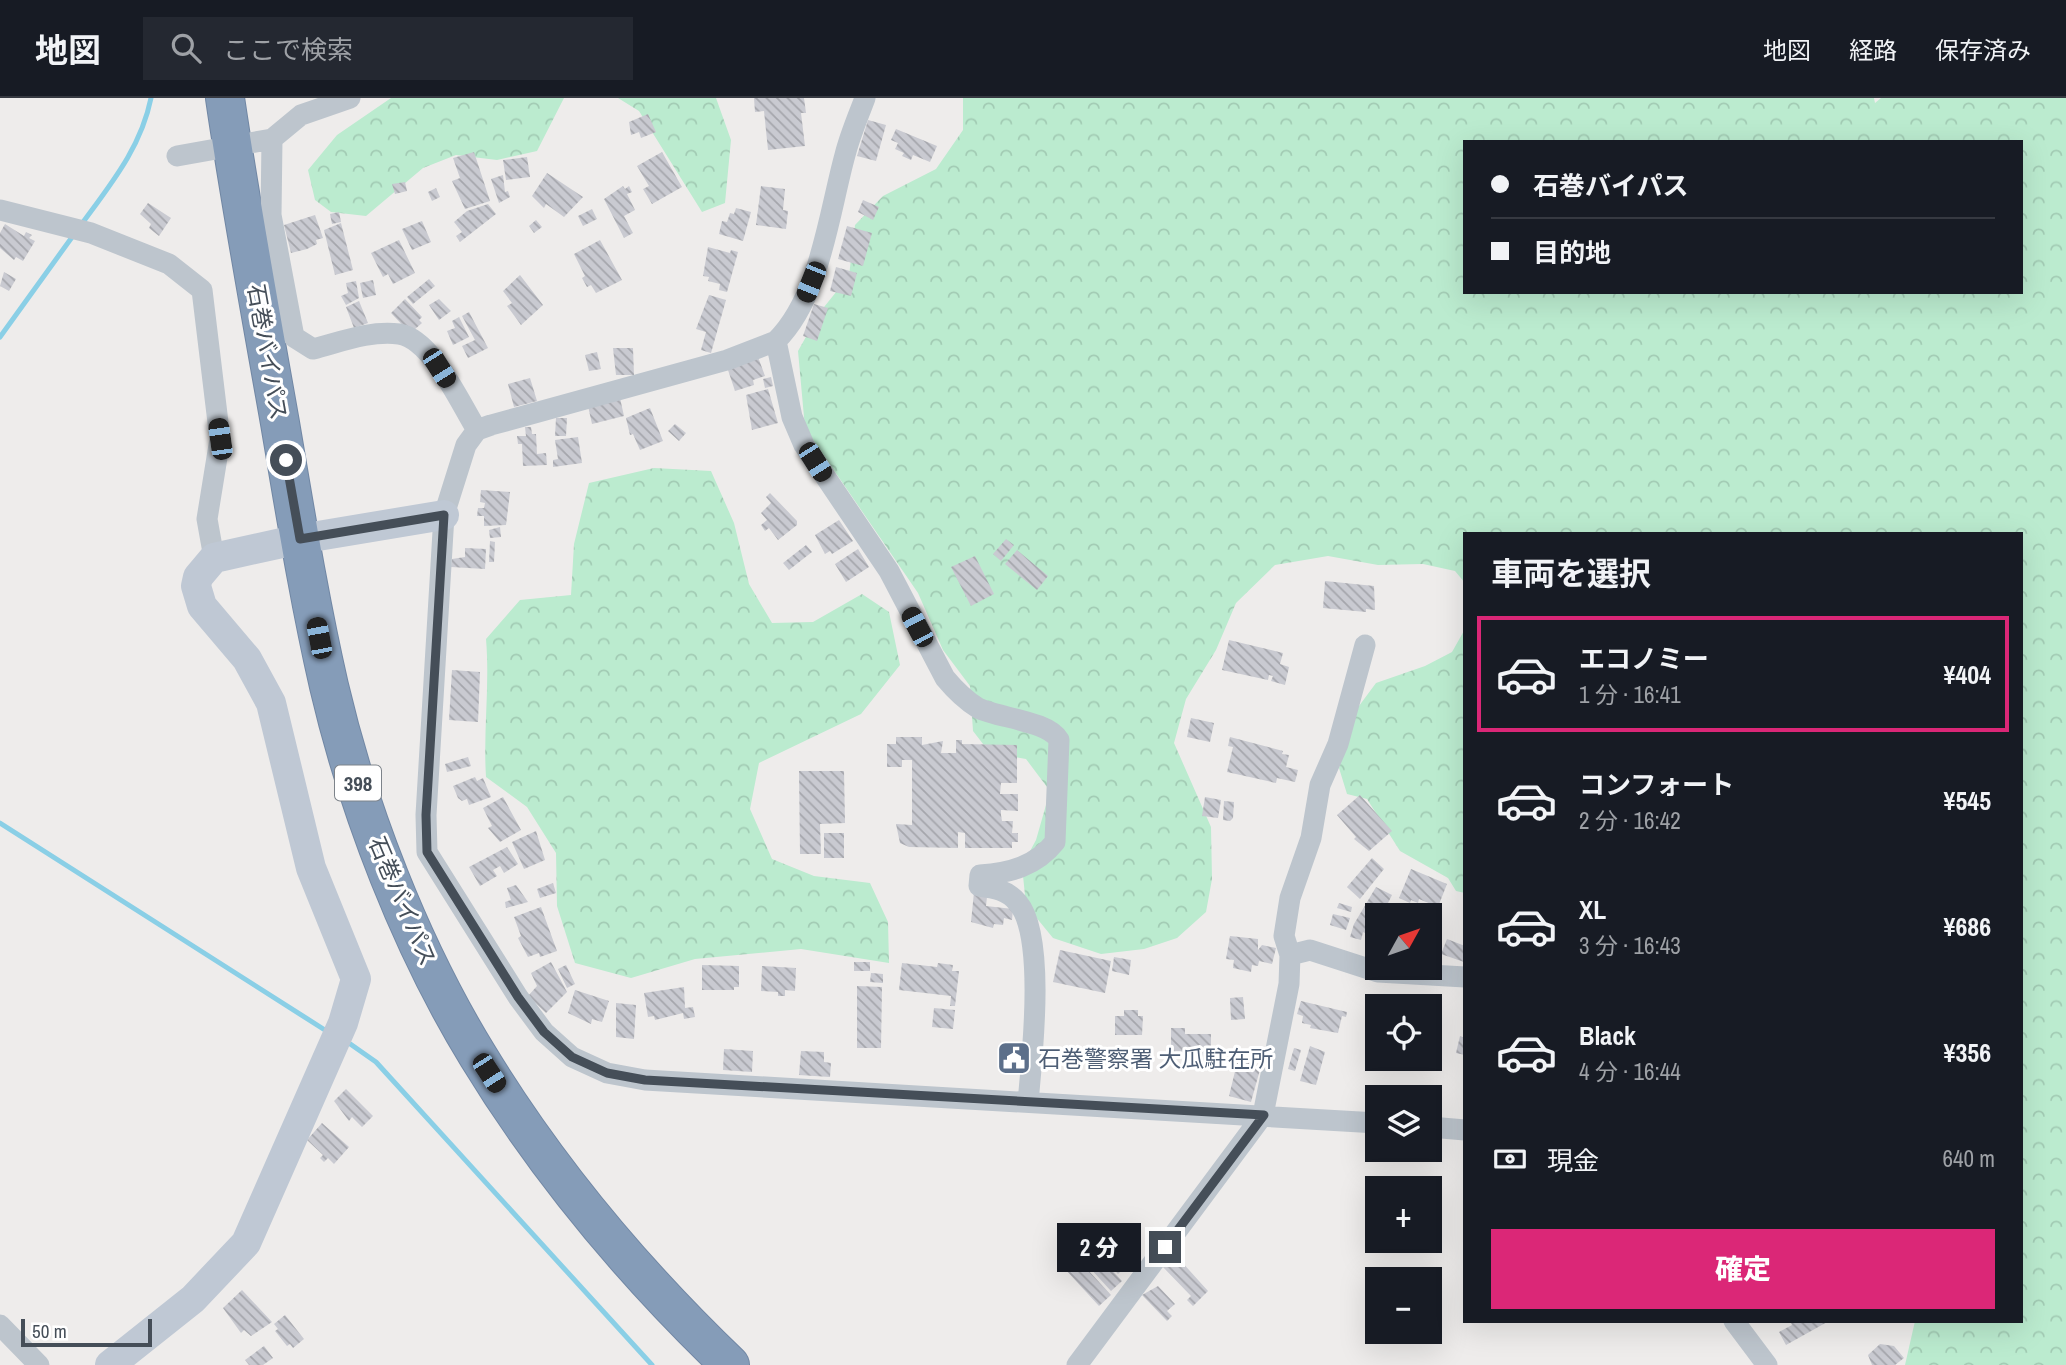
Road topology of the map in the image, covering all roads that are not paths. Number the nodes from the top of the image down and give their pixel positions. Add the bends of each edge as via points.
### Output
1 (225, 98) edge
2 (350, 98) edge
3 (865, 98) edge
4 (272, 139) junction
5 (232, 146) junction
6 (177, 156) dead end
7 (0, 210) edge
8 (776, 341) junction
9 (477, 430) junction
10 (444, 515) junction
11 (300, 539) junction
12 (214, 558) junction
13 (1365, 645) dead end
14 (1290, 955) junction
15 (1463, 978) edge
16 (1028, 1102) junction
17 (1264, 1115) junction
18 (1365, 1122) edge
19 (1442, 1128) edge
20 (1463, 1130) edge
21 (1736, 1323) edge
22 (0, 1325) edge
23 (40, 1365) edge
24 (110, 1365) edge
25 (730, 1365) edge
26 (1077, 1365) edge
27 (1767, 1365) edge

1 - 5 highway, 石巻バイパス / 398
2 - 4 street via 301,115
3 - 8 street via 811,282 789,328
4 - 5 street
4 - 9 street via 271,215 294,337 313,349 367,335 400,334 417,341 430,353
5 - 6 street
5 - 11 highway, 石巻バイパス / 398
7 - 12 street via 76,229 169,264 202,290 220,439 207,519
8 - 9 street via 736,357 520,414
8 - 16 street via 792,416 804,445 889,571 945,678 979,708 1048,729 1059,740 1055,842 1037,860 1018,869 980,874 979,886 1008,893 1024,911 1030,929 1034,974
9 - 10 street via 460,459
10 - 11 street
10 - 16 street via 427,852 544,1032 572,1057 607,1073 645,1080
11 - 12 street
11 - 25 highway, 石巻バイパス / 398 via 329,687 349,757 377,841 434,974 491,1076 586,1212 642,1278
12 - 24 street via 198,577 202,606 247,659 266,692 311,868 356,979 338,1033 246,1243 193,1299
13 - 14 street via 1290,898 1284,936
14 - 15 street via 1310,950 1378,972
14 - 17 street via 1289,984
16 - 17 street
17 - 18 street
17 - 26 street
19 - 20 street
21 - 27 street
22 - 23 street

